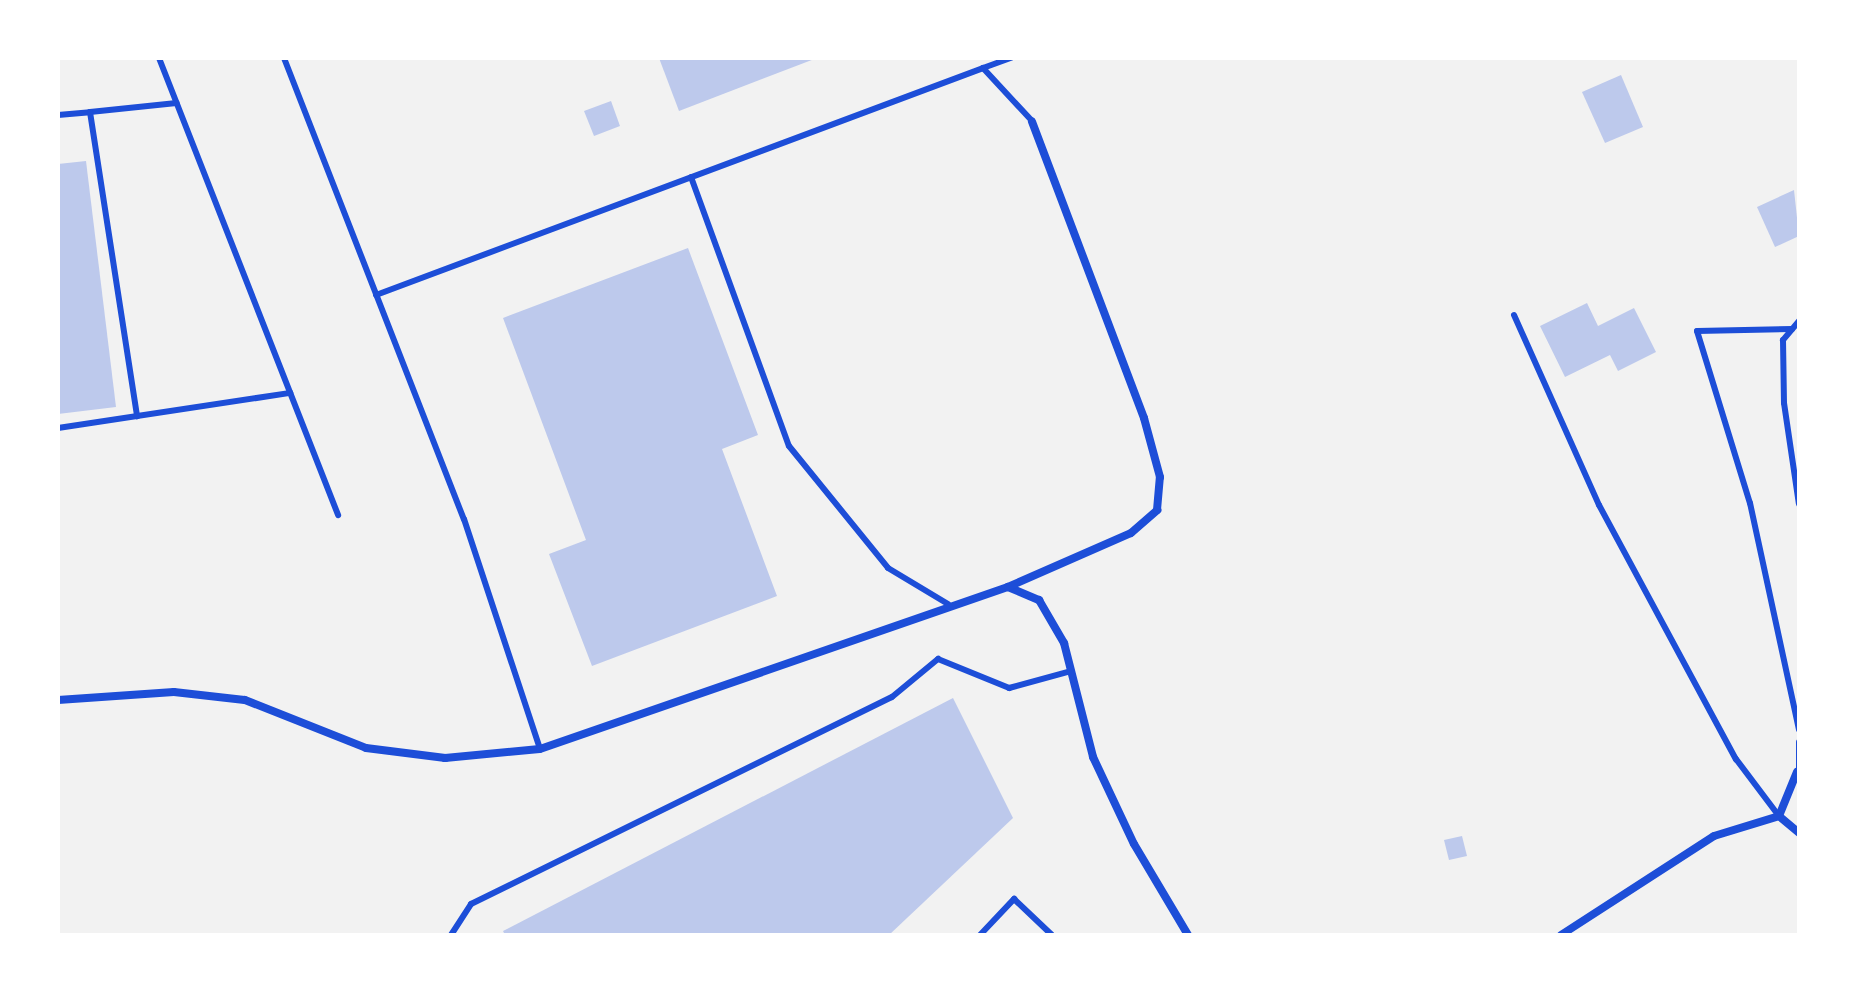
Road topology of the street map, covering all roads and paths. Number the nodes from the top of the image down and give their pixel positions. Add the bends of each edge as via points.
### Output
1 (159, 58) edge
2 (284, 58) edge
3 (1011, 58) edge
4 (983, 68) junction
5 (177, 103) junction
6 (90, 112) junction
7 (58, 115) edge
8 (1032, 121) joint
9 (691, 177) junction
10 (376, 295) junction
11 (1514, 315) dead end
12 (1799, 321) edge
13 (1792, 329) junction
14 (290, 393) junction
15 (137, 416) junction
16 (58, 428) edge
17 (1799, 504) edge
18 (338, 515) dead end
19 (1008, 587) junction
20 (948, 604) junction
21 (1071, 671) junction
22 (58, 700) edge
23 (1799, 730) edge
24 (1799, 742) edge
25 (540, 749) junction
26 (1798, 772) edge
27 (1779, 816) junction
28 (1799, 833) edge
29 (451, 935) edge
30 (980, 935) edge
31 (1052, 935) edge
32 (1188, 935) edge
33 (1561, 935) edge

1 - 5 lane
2 - 10 lane
3 - 4 lane
4 - 8 lane
4 - 9 lane
5 - 6 lane
5 - 14 lane
6 - 7 lane
6 - 15 lane
8 - 19 street via 1144,418 1160,477 1157,510 1131,533
9 - 10 lane
9 - 20 lane via 789,446 888,568
10 - 25 lane via 464,519
11 - 27 lane via 1599,505 1736,759
12 - 13 lane
13 - 17 lane via 1783,340 1784,403
13 - 23 lane via 1697,331 1750,503
14 - 15 lane
14 - 18 lane
15 - 16 lane
19 - 20 street
19 - 21 street via 1039,600 1064,643
20 - 25 street
21 - 29 lane via 1009,688 938,659 892,697 471,904
21 - 32 street via 1093,757 1134,844
22 - 25 street via 174,692 245,700 366,748 445,758
24 - 26 lane
26 - 27 street
27 - 28 street
27 - 33 street via 1714,836
30 - 31 lane via 1014,899

